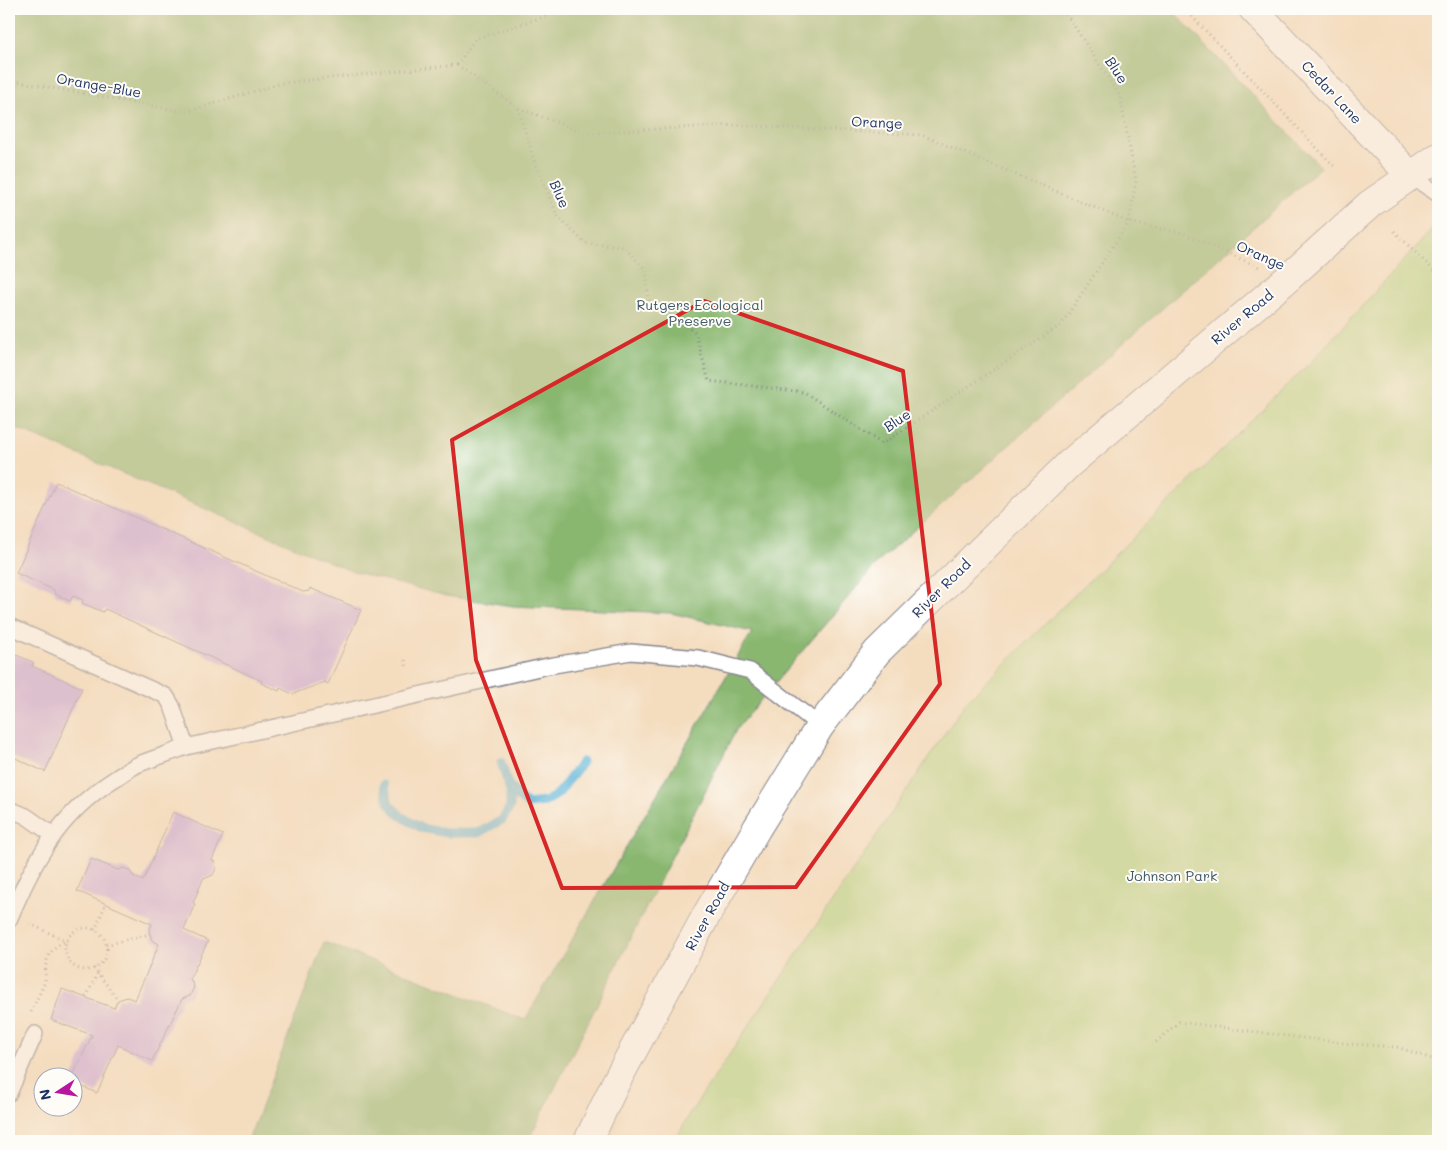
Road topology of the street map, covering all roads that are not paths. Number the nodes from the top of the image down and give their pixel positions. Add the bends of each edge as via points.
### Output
1 (1253, 9) edge
2 (1438, 156) edge
3 (1411, 176) junction
4 (1438, 194) edge
5 (9, 626) edge
6 (820, 726) junction
7 (186, 747) junction
8 (9, 809) edge
9 (52, 835) junction
10 (9, 920) edge
11 (35, 1034) dead end
12 (9, 1093) edge
13 (588, 1141) edge

1 - 3 street, Cedar Lane
2 - 3 street, River Road
3 - 4 lane
3 - 6 street, River Road via 1370,204 1069,464 877,652
5 - 7 lane via 166,696
6 - 7 lane via 750,671 698,658 631,652 548,666
6 - 13 street, River Road via 707,914 616,1082
7 - 9 lane via 137,765 100,788
8 - 9 lane via 26,816
9 - 10 lane via 22,886
11 - 12 lane

